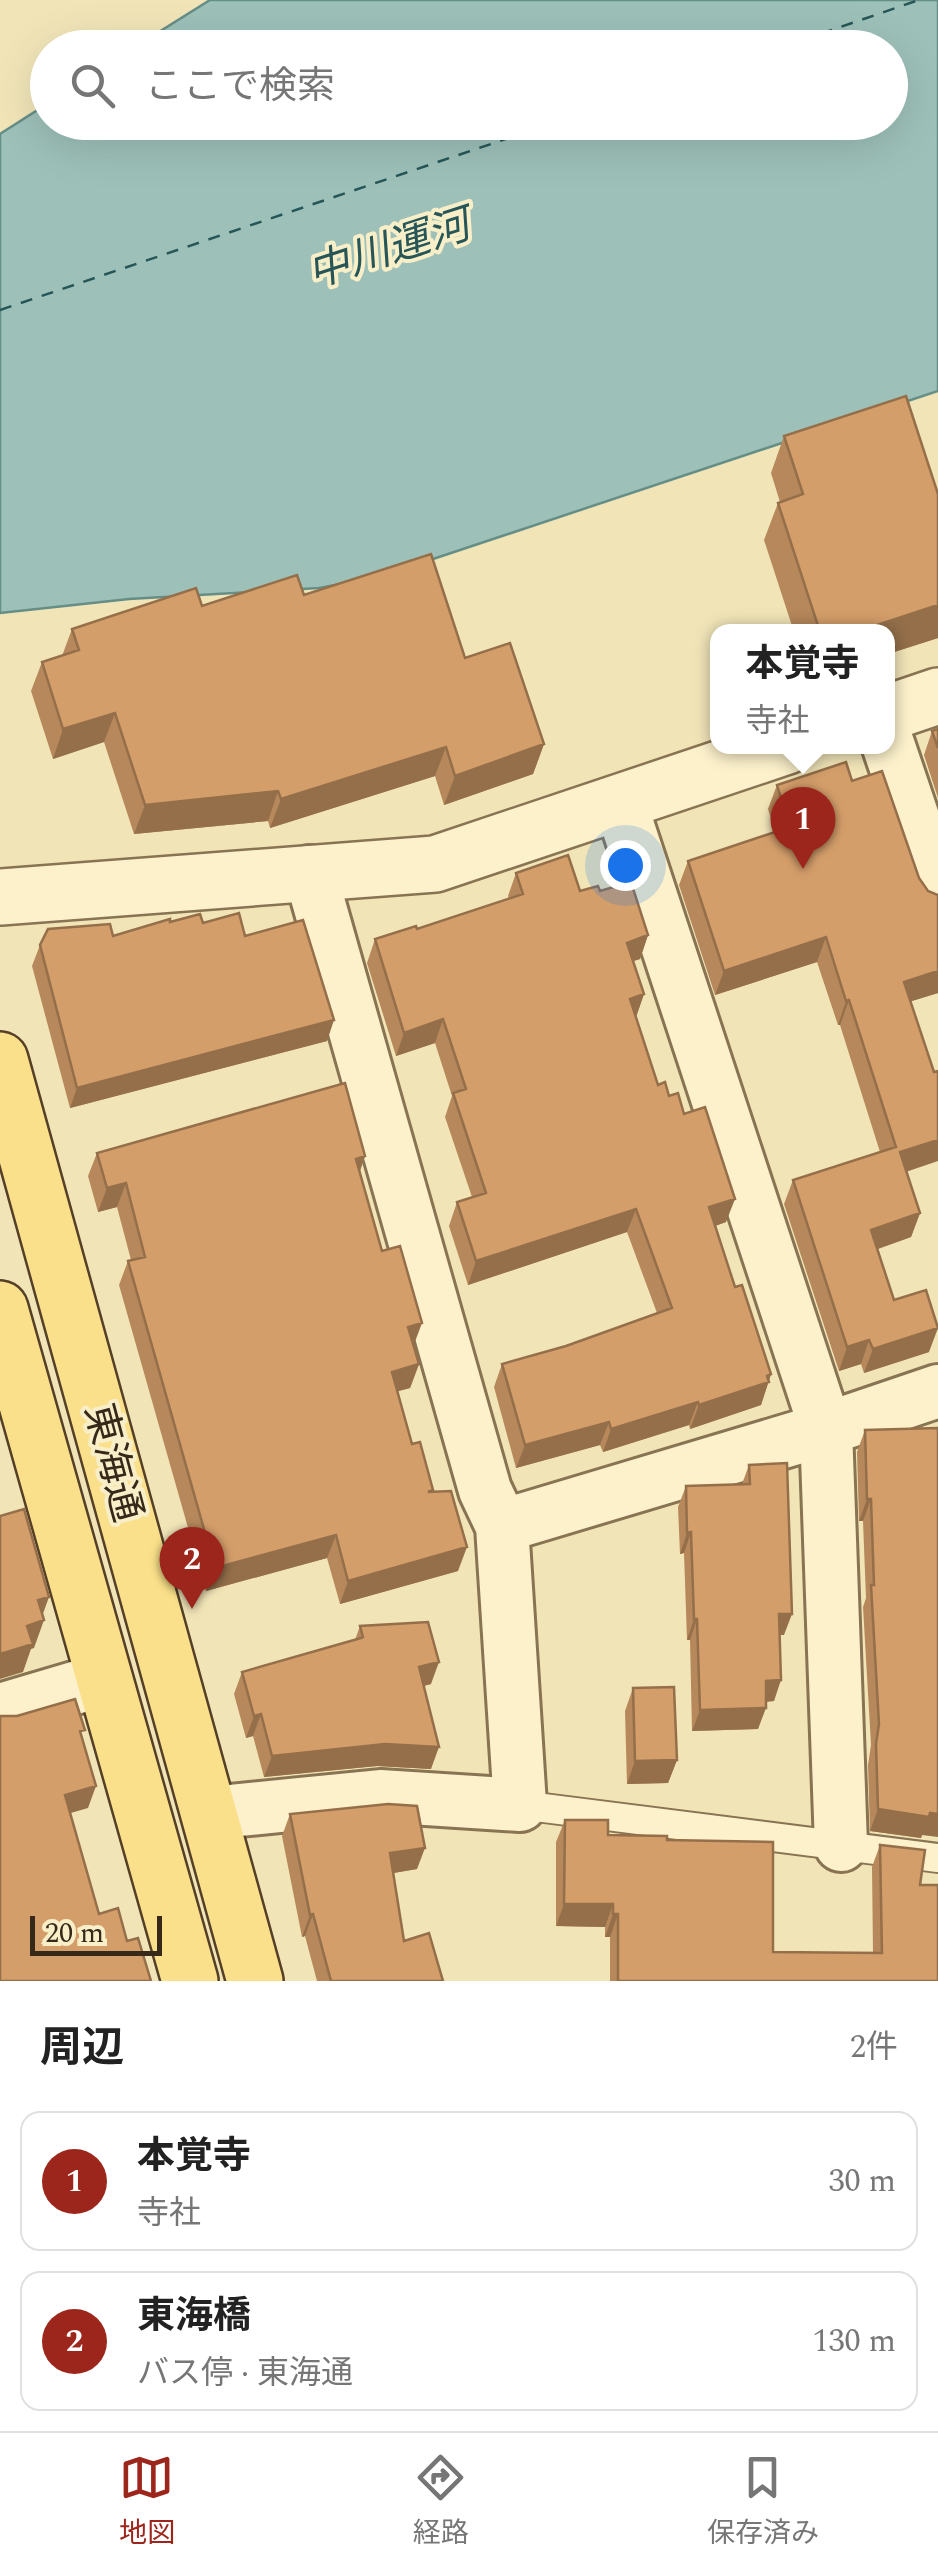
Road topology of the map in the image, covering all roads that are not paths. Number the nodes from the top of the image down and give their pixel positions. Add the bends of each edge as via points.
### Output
1 (938, 696) edge
2 (895, 710) edge
3 (763, 754) edge
4 (891, 754) edge
5 (620, 802) junction
6 (310, 872) junction
7 (938, 892) edge
8 (0, 897) edge
9 (0, 1060) edge
10 (0, 1308) edge
11 (938, 1391) edge
12 (826, 1429) junction
13 (502, 1526) junction
14 (105, 1679) junction
15 (0, 1710) edge
16 (520, 1805) junction
17 (209, 1814) junction
18 (841, 1845) junction
19 (938, 1858) edge
20 (190, 1981) edge
21 (255, 1981) edge

1 - 2 street
3 - 5 street
4 - 7 street
5 - 6 street via 435,864
5 - 12 street
6 - 8 street
6 - 13 street via 485,1490
9 - 17 main road, 東海通
10 - 14 main road
11 - 12 street
12 - 13 street
12 - 18 street
13 - 16 street
14 - 15 street
14 - 20 main road
16 - 17 street via 380,1796
16 - 18 lane
17 - 21 main road, 東海通
18 - 19 lane

